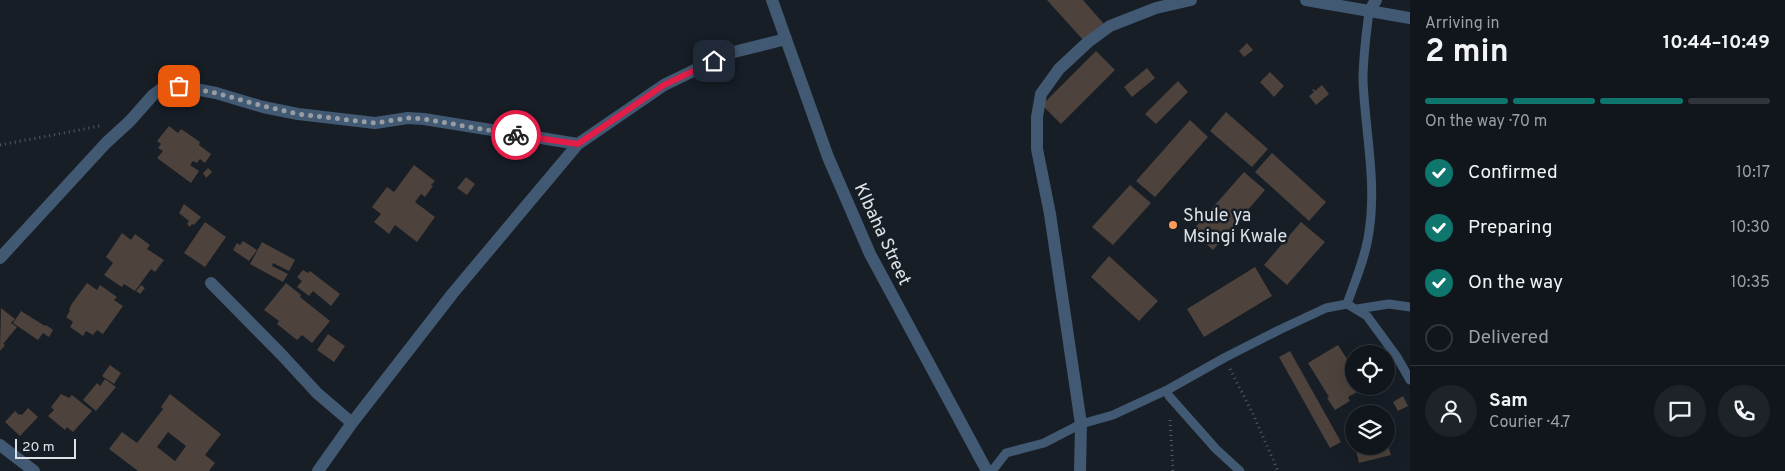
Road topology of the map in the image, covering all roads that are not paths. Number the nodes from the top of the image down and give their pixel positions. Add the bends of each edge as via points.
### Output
1 (772, 0) edge
2 (1191, 0) edge
3 (1306, 0) edge
4 (1376, 0) edge
5 (1156, 4) edge
6 (1369, 12) junction
7 (1410, 18) edge
8 (786, 39) junction
9 (578, 144) junction
10 (0, 258) edge
11 (211, 283) dead end
12 (1347, 304) junction
13 (1410, 308) edge
14 (1357, 309) junction
15 (1410, 380) edge
16 (1169, 396) road end
17 (352, 423) junction
18 (1081, 424) junction
19 (0, 445) edge
20 (34, 471) edge
21 (318, 471) edge
22 (987, 471) edge
23 (992, 471) edge
24 (1080, 471) edge
25 (1240, 471) edge

1 - 8 street, KIbaha Street
2 - 5 street
3 - 6 street
4 - 6 street
5 - 18 street via 1110,26 1088,42 1059,69 1041,94 1036,149 1050,214
6 - 7 street
6 - 12 lane via 1363,81 1372,204 1365,251
8 - 9 street via 730,53 664,85
8 - 22 street, KIbaha Street via 828,156 870,254
9 - 10 street via 424,119 375,123 298,114 216,93 166,86 106,142
9 - 17 street via 452,293
11 - 17 street via 317,393
12 - 14 lane
12 - 18 lane via 1326,308 1121,412
13 - 14 lane via 1388,304
14 - 15 lane via 1374,324
16 - 25 lane
17 - 21 street
18 - 23 lane via 1044,442 1006,453
18 - 24 street
19 - 20 street

